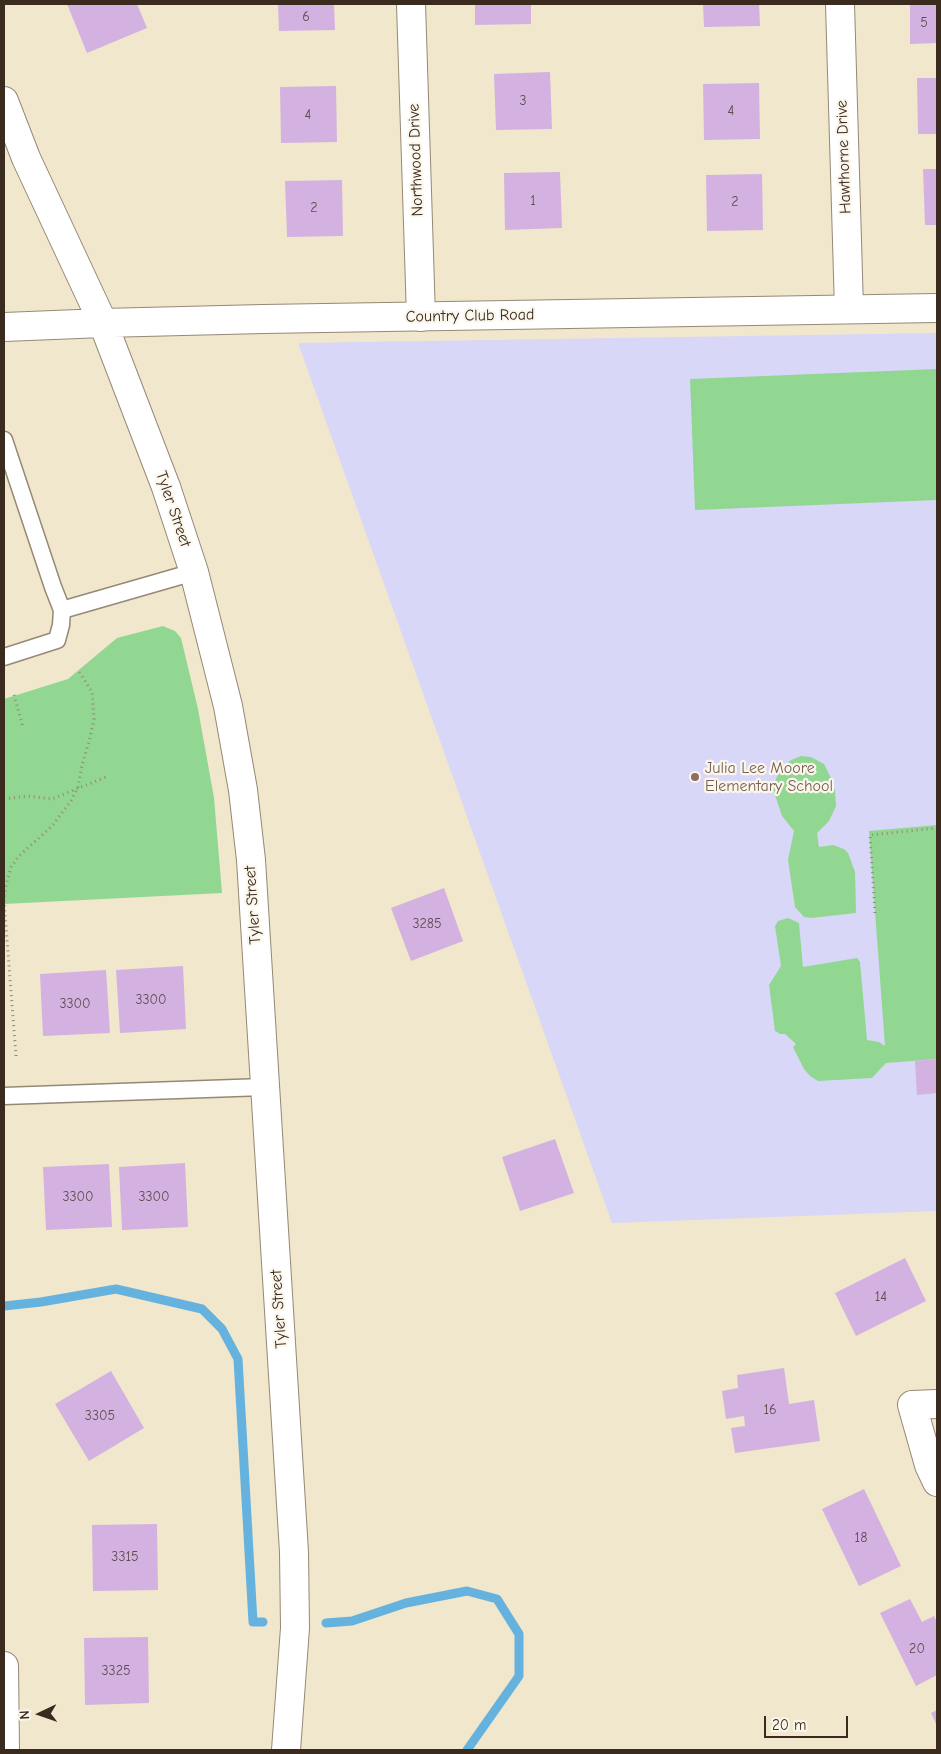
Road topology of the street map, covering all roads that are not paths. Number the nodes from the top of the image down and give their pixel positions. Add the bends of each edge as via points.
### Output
1 (411, 4) edge
2 (840, 4) edge
3 (4, 101) edge
4 (937, 308) edge
5 (849, 310) junction
6 (421, 317) junction
7 (103, 323) junction
8 (4, 327) edge
9 (4, 440) edge
10 (194, 572) junction
11 (62, 610) junction
12 (4, 657) edge
13 (264, 1088) junction
14 (4, 1096) edge
15 (937, 1404) edge
16 (937, 1482) edge
17 (4, 1666) edge
18 (6, 1750) edge
19 (286, 1750) edge

1 - 6 street, Northwood Drive
2 - 5 street, Hawthorne Drive
3 - 7 street, Tyler Street via 26,158
4 - 5 street, Country Club Road
5 - 6 street, Country Club Road
6 - 7 street, Country Club Road
7 - 8 street, Country Club Road
7 - 10 street, Tyler Street via 166,487
9 - 11 lane
10 - 11 lane
10 - 13 street, Tyler Street via 228,706 243,790
11 - 12 lane via 57,640
13 - 14 lane
13 - 19 street, Tyler Street via 294,1552 295,1628
15 - 16 street via 912,1405
17 - 18 street

